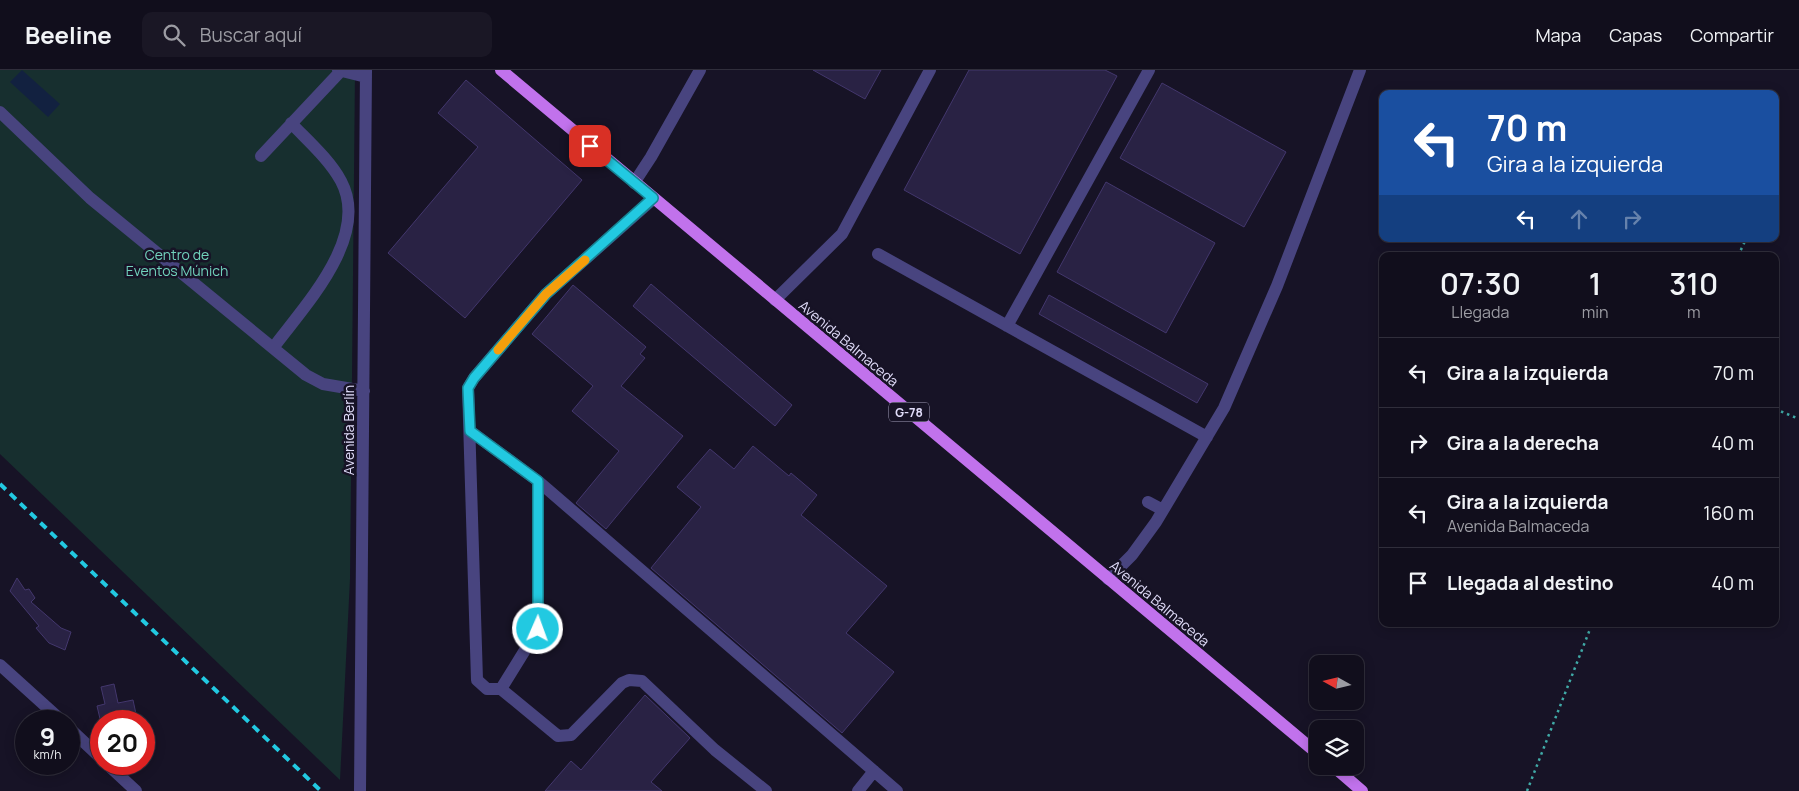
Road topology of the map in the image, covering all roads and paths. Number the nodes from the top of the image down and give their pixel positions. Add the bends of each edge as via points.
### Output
1 (500, 70) edge
2 (700, 70) edge
3 (930, 70) edge
4 (1149, 70) edge
5 (1360, 70) edge
6 (339, 71) edge
7 (366, 74) edge
8 (0, 112) edge
9 (291, 123) junction
10 (261, 156) dead end
11 (634, 183) junction
12 (653, 198) junction
13 (878, 254) dead end
14 (775, 300) junction
15 (1007, 326) junction
16 (273, 348) junction
17 (364, 391) junction
18 (1779, 411) edge
19 (1799, 419) edge
20 (470, 431) junction
21 (1207, 436) junction
22 (538, 481) junction
23 (1148, 502) dead end
24 (1162, 510) junction
25 (1108, 579) junction
26 (1591, 627) edge
27 (0, 665) edge
28 (501, 689) junction
29 (50, 710) edge
30 (80, 738) edge
31 (1309, 746) edge
32 (90, 748) edge
33 (874, 771) junction
34 (119, 775) edge
35 (1343, 775) edge
36 (136, 791) edge
37 (360, 791) edge
38 (766, 791) edge
39 (858, 791) edge
40 (897, 791) edge
41 (1362, 791) edge
42 (1526, 791) edge

1 - 11 main road, Avenida Balmaceda / G-78
2 - 11 street
3 - 14 street via 842,234
4 - 15 street
5 - 21 street via 1277,286 1224,408
6 - 7 street
6 - 9 street
7 - 17 street, Avenida Berlín
8 - 16 street via 90,198
9 - 10 street
9 - 16 street via 341,181 346,193 347,232 335,261
11 - 12 main road, Avenida Balmaceda / G-78
12 - 14 main road, Avenida Balmaceda / G-78
12 - 20 street via 546,294 474,378 468,388
13 - 15 street
14 - 25 main road, Avenida Balmaceda / G-78
15 - 21 street
16 - 17 street via 314,381
17 - 37 street, Avenida Berlín
18 - 19 path
20 - 22 street
20 - 28 street via 477,680 488,689
21 - 24 street
22 - 28 street via 538,629
22 - 33 street
23 - 24 street
24 - 25 street via 1132,555
25 - 31 main road, Avenida Balmaceda / G-78
26 - 42 path
27 - 29 street
28 - 38 street via 558,736 571,736 622,683 642,681 715,750
30 - 32 street
33 - 39 street
33 - 40 street
34 - 36 street
35 - 41 main road

